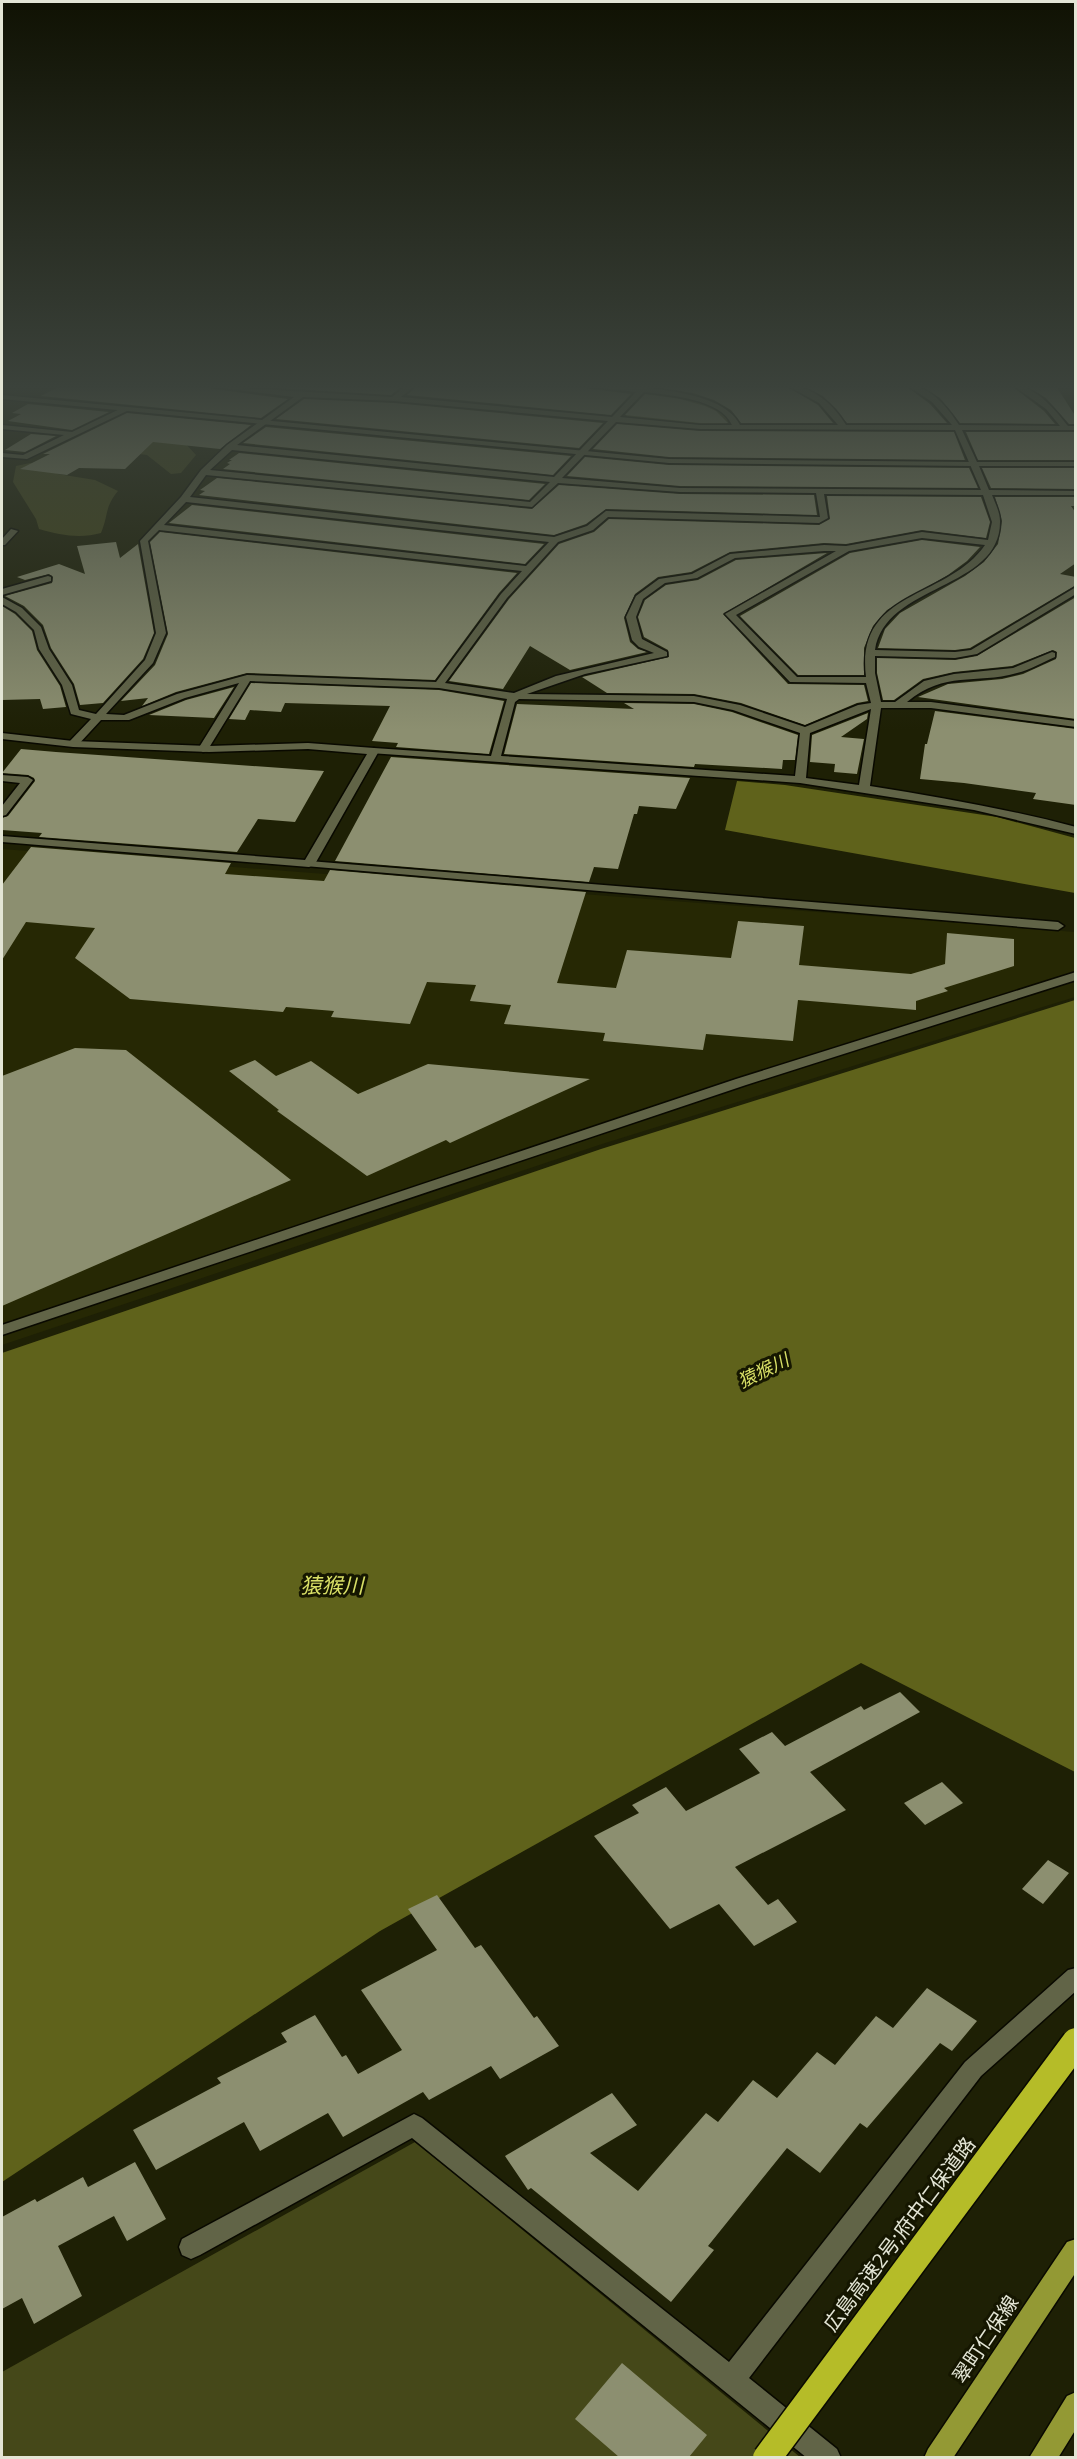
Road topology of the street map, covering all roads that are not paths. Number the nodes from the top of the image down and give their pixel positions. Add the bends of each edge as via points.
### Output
1 (182, 501) edge
2 (200, 501) edge
3 (490, 501) edge
4 (536, 501) edge
5 (821, 501) edge
6 (988, 501) edge
7 (158, 527) junction
8 (14, 531) dead end
9 (555, 540) junction
10 (2, 543) edge
11 (991, 543) junction
12 (846, 549) junction
13 (528, 569) junction
14 (48, 579) dead end
15 (1076, 590) edge
16 (2, 592) edge
17 (2, 600) edge
18 (869, 653) junction
19 (1052, 655) dead end
20 (247, 678) junction
21 (871, 680) junction
22 (439, 685) junction
23 (515, 696) junction
24 (877, 705) junction
25 (897, 705) junction
26 (97, 717) junction
27 (1076, 724) edge
28 (805, 731) junction
29 (2, 736) edge
30 (73, 744) junction
31 (203, 749) junction
32 (374, 751) junction
33 (495, 760) junction
34 (2, 778) edge
35 (800, 780) junction
36 (864, 789) junction
37 (2, 813) edge
38 (1076, 831) edge
39 (2, 839) edge
40 (309, 864) junction
41 (1058, 926) dead end
42 (1076, 976) edge
43 (2, 1330) edge
44 (1076, 1977) edge
45 (1076, 2042) edge
46 (191, 2247) dead end
47 (1076, 2250) edge
48 (731, 2380) junction
49 (1076, 2405) edge
50 (766, 2457) edge
51 (828, 2457) edge
52 (937, 2457) edge
53 (1042, 2457) edge

1 - 7 street
2 - 9 street
3 - 4 street via 532,505
5 - 9 street via 824,518 819,520 606,514 590,528
6 - 11 street via 996,520
7 - 13 street
7 - 26 street via 144,541 161,633 150,661
8 - 10 street
9 - 13 street
11 - 12 street via 922,535
11 - 18 street via 972,565 893,611 878,627
12 - 21 street via 730,614 794,680
12 - 23 street via 733,556 694,576 662,581 639,598 631,617 637,640 664,654 563,678
13 - 22 street
14 - 16 street
15 - 18 street via 974,652
17 - 26 street via 38,629 44,649 67,685 75,712
18 - 21 street
19 - 25 street via 1015,671 928,683
20 - 22 street
20 - 26 street via 181,696 125,718
20 - 31 street
21 - 24 street
22 - 23 street
23 - 28 street via 694,699 753,712
23 - 33 street via 510,701
24 - 25 street
24 - 28 street via 862,707
24 - 36 street
25 - 27 street via 983,710
26 - 30 street
28 - 35 street
29 - 30 street
30 - 31 street
31 - 32 street via 308,746
32 - 33 street
32 - 40 street
33 - 35 street
34 - 37 street via 28,780
35 - 36 street
36 - 38 street via 1041,821
39 - 40 street
40 - 41 street
42 - 43 street via 741,1082
44 - 48 street via 973,2069
45 - 50 highway, 広島高速2号;府中仁保道路, bridge
46 - 48 street via 414,2125
47 - 52 main road, 翠町仁保線
48 - 51 street
49 - 53 main road

